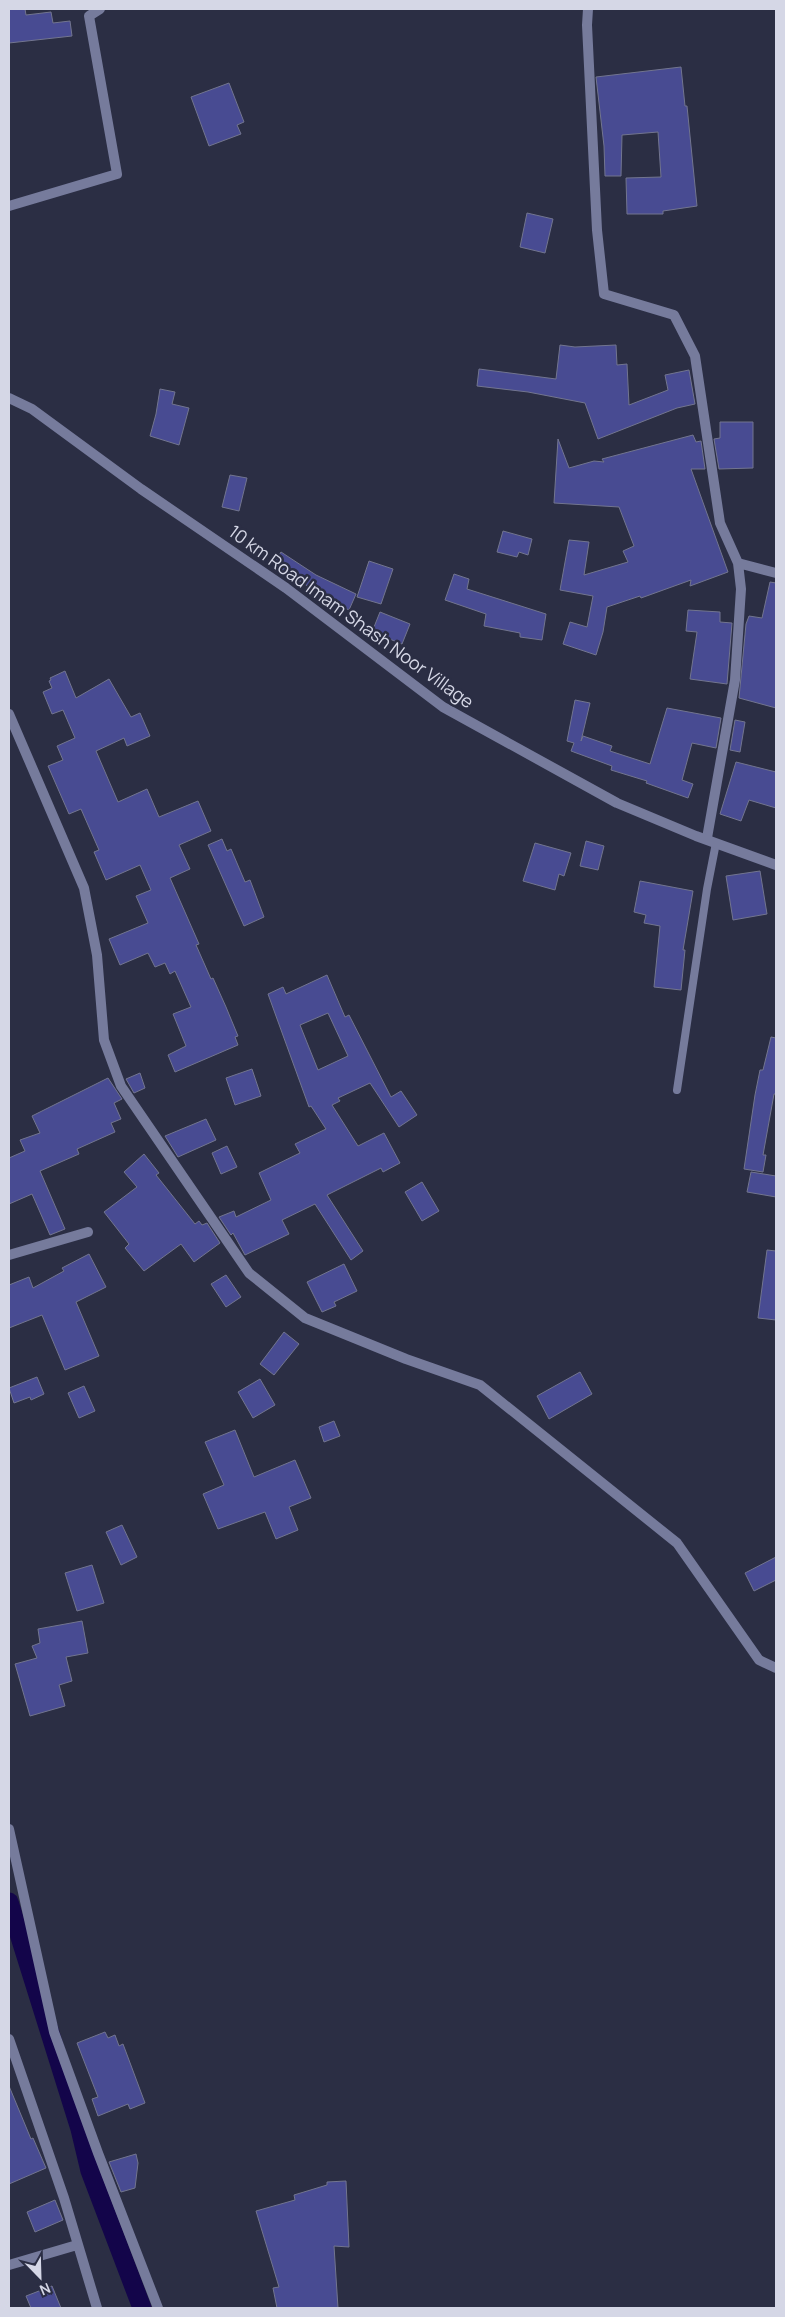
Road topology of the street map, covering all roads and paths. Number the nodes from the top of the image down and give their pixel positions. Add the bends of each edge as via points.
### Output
1 (100, 9) edge
2 (588, 9) edge
3 (87, 12) edge
4 (9, 206) edge
5 (9, 398) edge
6 (738, 563) junction
7 (776, 573) edge
8 (9, 714) edge
9 (711, 841) junction
10 (776, 865) edge
11 (677, 1090) dead end
12 (88, 1232) dead end
13 (9, 1255) edge
14 (776, 1668) edge
15 (9, 1829) edge
16 (9, 2039) edge
17 (77, 2245) junction
18 (9, 2264) edge
19 (97, 2308) edge
20 (158, 2308) edge

1 - 3 street
2 - 6 street via 586,25 604,294 674,315 696,356 720,524
3 - 4 street via 117,174
5 - 9 street, 10 km Road Imam Shash Noor Village via 32,409 286,588 443,707 617,802
6 - 7 street
6 - 9 street via 741,589 735,680
8 - 14 street via 84,888 97,955 104,1040 121,1086 249,1273 304,1318 480,1385 677,1543 759,1660
9 - 10 street, 10 km Road Imam Shash Noor Village
9 - 11 lane via 707,889
12 - 13 street
15 - 20 street via 54,2032
16 - 17 street
17 - 18 street
17 - 19 street

